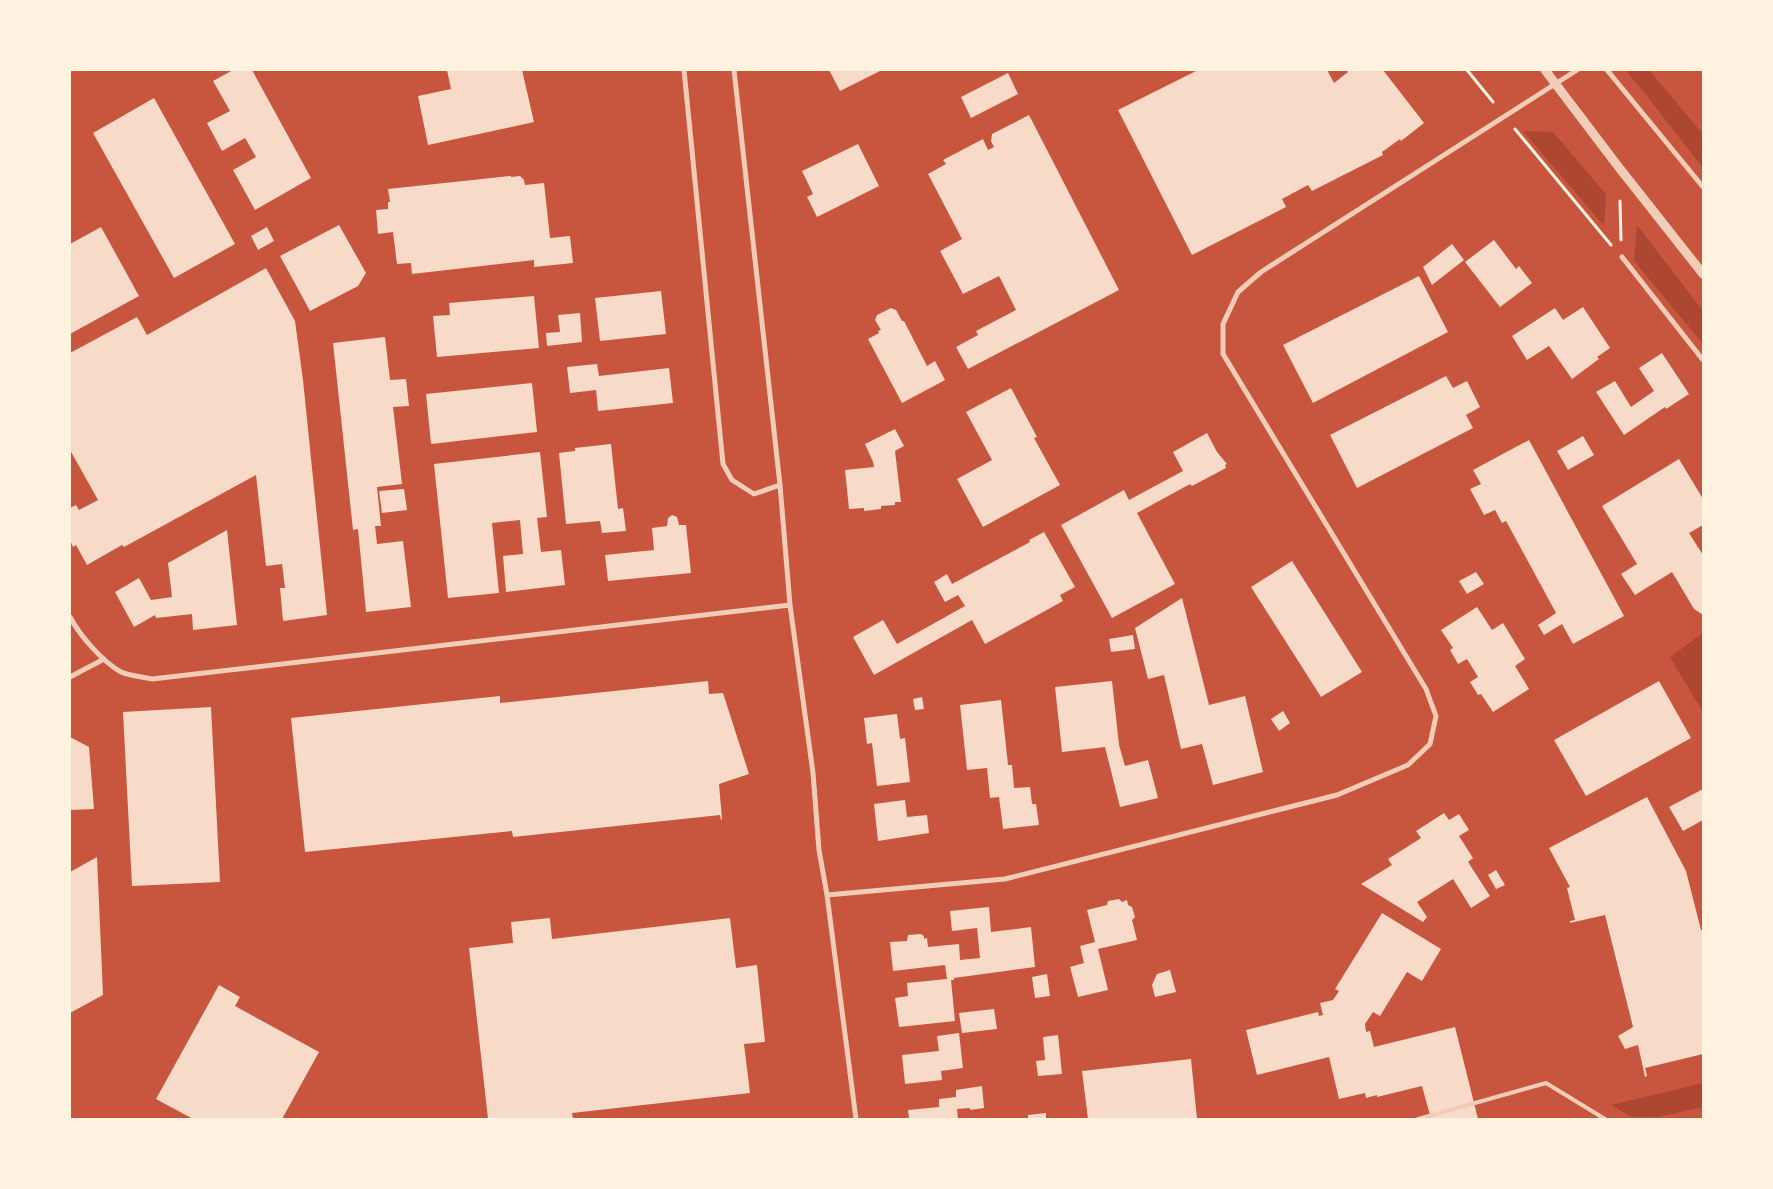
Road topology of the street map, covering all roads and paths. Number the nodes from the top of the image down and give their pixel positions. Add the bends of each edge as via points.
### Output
1 (684, 70) edge
2 (734, 70) edge
3 (1467, 70) edge
4 (1545, 70) edge
5 (1577, 70) edge
6 (1607, 70) edge
7 (1555, 83) junction
8 (1504, 116) junction
9 (1617, 165) junction
10 (1703, 187) edge
11 (1622, 257) junction
12 (1703, 274) edge
13 (1703, 360) edge
14 (780, 485) junction
15 (790, 605) junction
16 (70, 617) edge
17 (104, 659) junction
18 (70, 677) edge
19 (827, 895) junction
20 (856, 1119) edge
21 (1418, 1119) edge
22 (1605, 1119) edge

1 - 14 street via 723,464 732,480 754,494
2 - 14 street
3 - 8 path
4 - 7 street
5 - 7 street
6 - 10 street
7 - 8 street
7 - 9 street
8 - 11 path
8 - 19 street via 1261,272 1238,292 1223,324 1224,354 1426,689 1436,716 1430,744 1408,765 1337,795 1005,879
9 - 11 path
9 - 12 street
11 - 13 street
14 - 15 street
15 - 17 street via 152,679 123,673
15 - 19 street
16 - 17 street
17 - 18 street
19 - 20 street
21 - 22 lane via 1546,1083

